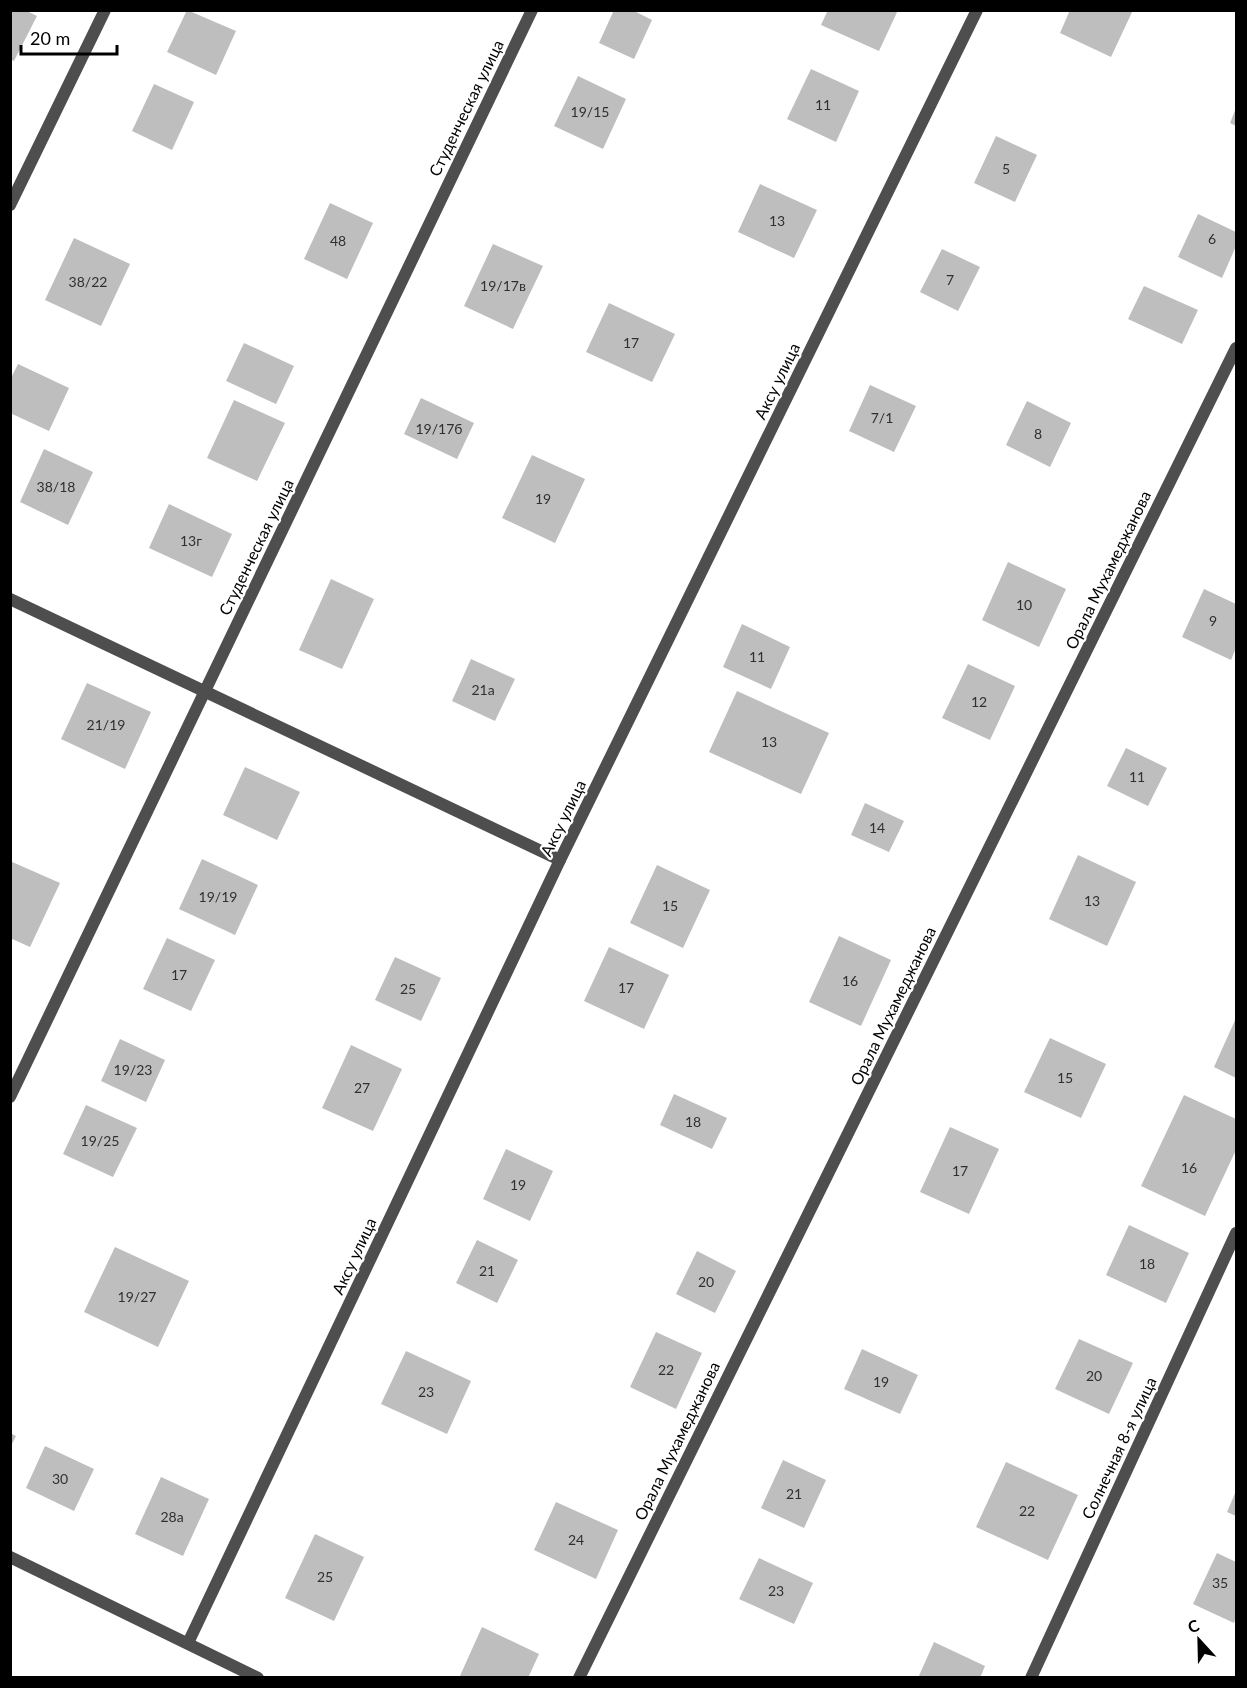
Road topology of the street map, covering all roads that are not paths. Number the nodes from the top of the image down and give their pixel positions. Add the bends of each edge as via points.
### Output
1 (105, 10) edge
2 (532, 10) edge
3 (977, 10) edge
4 (10, 205) edge
5 (1236, 348) edge
6 (10, 599) edge
7 (204, 693) junction
8 (560, 860) junction
9 (10, 1097) edge
10 (1236, 1233) edge
11 (10, 1557) edge
12 (188, 1643) junction
13 (258, 1677) edge
14 (579, 1677) edge
15 (1031, 1677) edge

1 - 4 street
2 - 7 street, Студенческая улица
3 - 8 street, Аксу улица
5 - 14 street, Орала Мухамеджанова
6 - 7 street
7 - 8 street
7 - 9 street, Студенческая улица
8 - 12 street, Аксу улица
10 - 15 street, Солнечная 8-я улица
11 - 12 street
12 - 13 street

